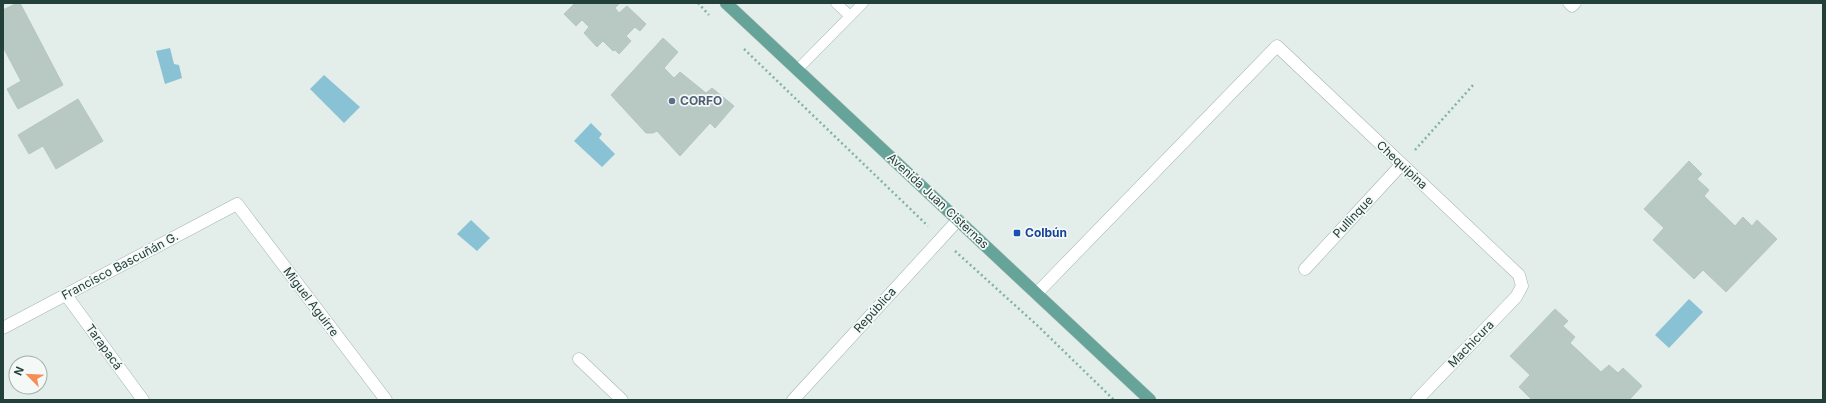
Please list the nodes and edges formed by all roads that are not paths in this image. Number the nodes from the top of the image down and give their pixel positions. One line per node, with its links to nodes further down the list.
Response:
1 (726, 3): 7 (main road, Avenida Juan Cisternas)
2 (836, 3): 6 (lane)
3 (863, 3): 6 (lane)
4 (1568, 3): 5 (lane)
5 (1576, 3)
6 (850, 16): 7 (lane)
7 (797, 70): 10 (main road, Avenida Juan Cisternas)
8 (1401, 165): 11 (street, Pullinque); 12 (street, Chequipina); 13 (street, Chequipina)
9 (237, 204): 14 (street, Francisco Bascuñán G.); 18 (street, Miguel Aguirre)
10 (958, 220): 13 (main road, Avenida Juan Cisternas); 20 (street, República)
11 (1305, 269)
12 (1522, 286): 22 (street, Machicura)
13 (1036, 293): 21 (main road, Avenida Juan Cisternas)
14 (66, 295): 15 (street, Francisco Bascuñán G.); 17 (street, Tarapacá)
15 (3, 328)
16 (579, 359): 19 (street)
17 (143, 400)
18 (386, 400)
19 (622, 400)
20 (793, 400)
21 (1150, 400)
22 (1417, 400)

